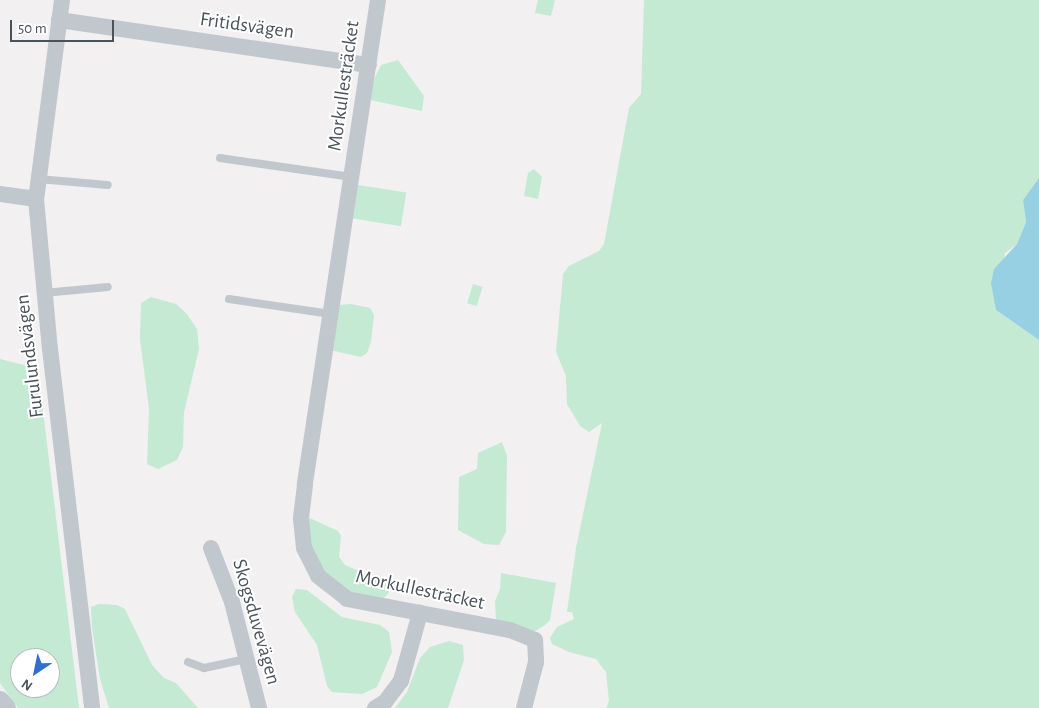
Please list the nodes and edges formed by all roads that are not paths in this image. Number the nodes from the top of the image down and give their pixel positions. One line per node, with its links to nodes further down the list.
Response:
1 (62, 0): 3 (street, Furulundsvägen)
2 (378, 0): 4 (street, Morkullesträcket)
3 (59, 20): 4 (street, Fritidsvägen); 6 (street, Furulundsvägen)
4 (369, 65): 7 (street, Morkullesträcket)
5 (220, 158): 7 (lane, Morkullesträcket)
6 (36, 178): 8 (lane); 10 (street, Furulundsvägen)
7 (353, 178): 14 (street, Morkullesträcket)
8 (108, 185)
9 (0, 194): 10 (street)
10 (36, 198): 12 (street, Furulundsvägen)
11 (108, 288): 12 (lane)
12 (44, 293): 21 (street, Furulundsvägen)
13 (229, 299): 14 (lane)
14 (331, 314): 16 (street, Morkullesträcket)
15 (211, 548): 17 (street, Skogsduvevägen)
16 (420, 613): 23 (street); 24 (street, Morkullesträcket)
17 (246, 659): 18 (lane); 22 (street, Skogsduvevägen)
18 (188, 662)
19 (0, 701): 20 (street)
20 (6, 708)
21 (92, 708)
22 (259, 708)
23 (375, 708)
24 (524, 708)

